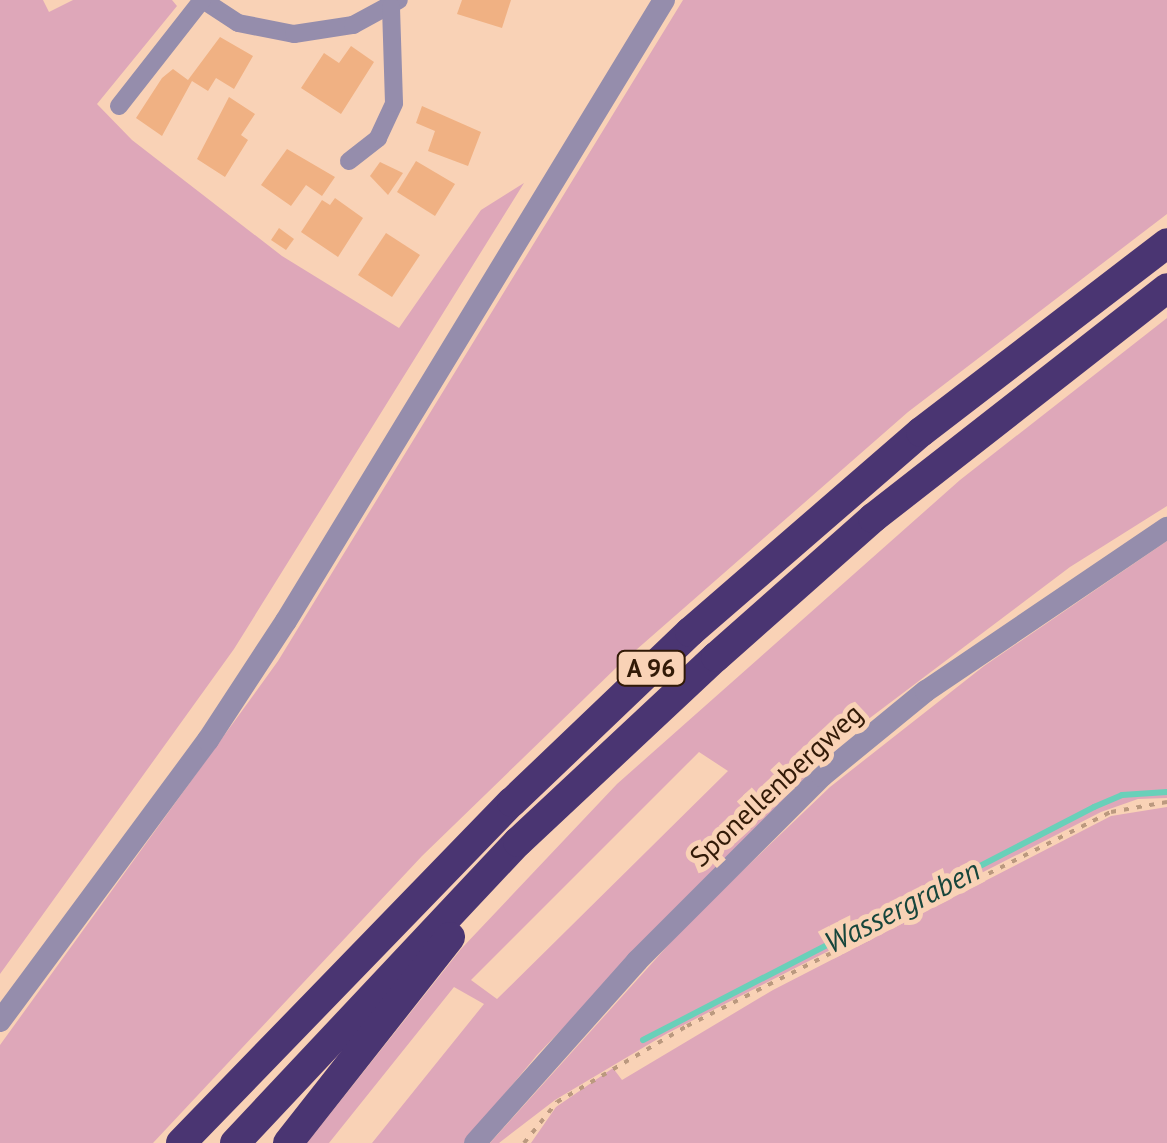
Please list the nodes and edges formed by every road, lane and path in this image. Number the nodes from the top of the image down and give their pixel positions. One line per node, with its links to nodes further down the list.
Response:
1 (203, 0): 3 (street); 4 (street)
2 (664, 0): 11 (street)
3 (395, 3): 5 (street)
4 (119, 106)
5 (349, 161)
6 (1167, 243): 12 (highway, A 96)
7 (1167, 288): 10 (highway, A 96)
8 (1167, 528): 15 (street, Sponellenbergweg)
9 (1167, 802): 16 (path)
10 (518, 842): 13 (highway, A 96); 14 (highway, A 96)
11 (0, 1021)
12 (181, 1143)
13 (235, 1143)
14 (288, 1143)
15 (475, 1143)
16 (524, 1143)

